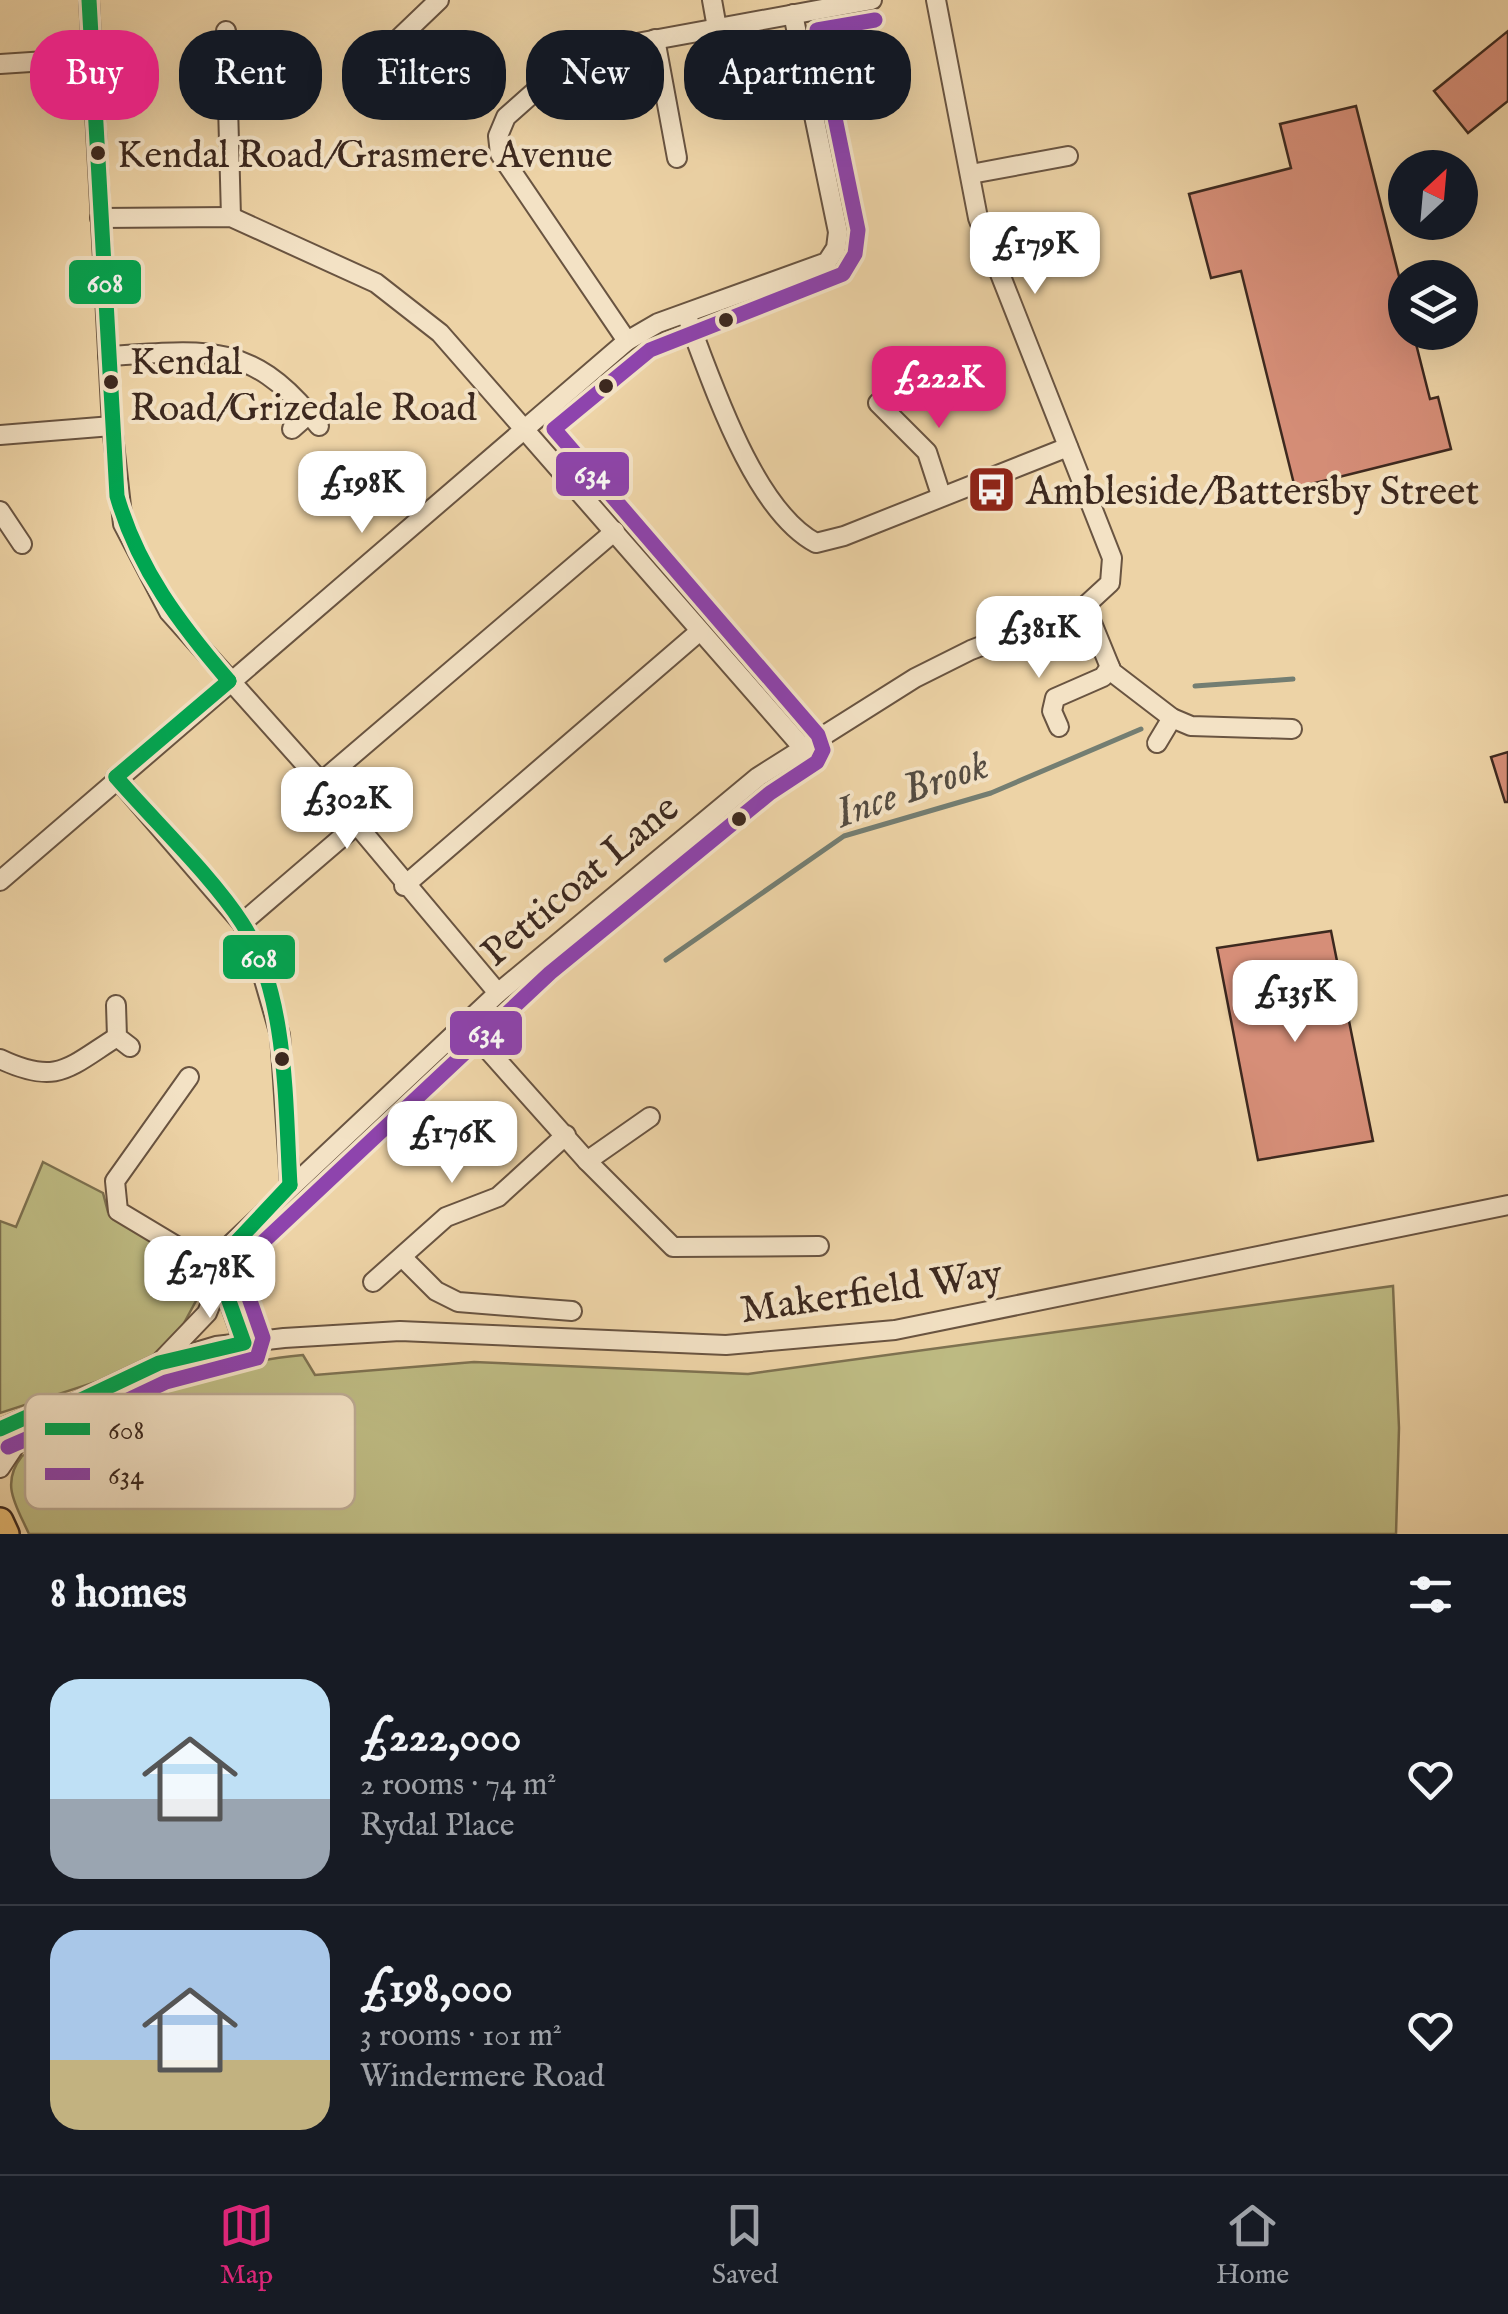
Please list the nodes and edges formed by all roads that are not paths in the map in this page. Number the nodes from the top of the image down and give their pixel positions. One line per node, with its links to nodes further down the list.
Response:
1 (89, 0): 8 (street)
2 (439, 0): 9 (street)
3 (712, 0): 7 (street)
4 (872, 0): 6 (street)
5 (936, 0): 19 (street)
6 (794, 14): 7 (street); 22 (street)
7 (717, 28): 10 (street)
8 (91, 30)
9 (408, 30)
10 (664, 37)
11 (30, 62): 12 (street)
12 (0, 64)
13 (664, 88): 18 (street)
14 (526, 98): 23 (street)
15 (95, 120): 21 (street)
16 (229, 120): 20 (street)
17 (1068, 156): 19 (street)
18 (677, 158)
19 (971, 174): 30 (street)
20 (232, 217): 21 (street); 27 (street)
21 (100, 218): 24 (street)
22 (686, 314): 23 (street); 31 (street)
23 (627, 341): 27 (street)
24 (108, 356): 26 (street); 28 (street)
25 (878, 403): 31 (street)
26 (112, 426): 29 (street); 38 (street)
27 (526, 427): 33 (street); 38 (street)
28 (292, 428)
29 (0, 434)
30 (1068, 447): 31 (street); 35 (street, Petticoat Lane)
31 (940, 495)
32 (0, 511): 34 (street)
33 (615, 531): 36 (street); 45 (street)
34 (22, 544)
35 (1085, 606): 37 (street); 43 (street, Petticoat Lane)
36 (700, 631): 43 (street); 48 (street)
37 (1110, 667): 39 (street); 40 (street)
38 (229, 682): 44 (street); 45 (street)
39 (1172, 718): 41 (street); 42 (street)
40 (1059, 727)
41 (1292, 729)
42 (1158, 743)
43 (803, 748): 50 (street, Petticoat Lane)
44 (116, 778): 47 (street); 49 (street)
45 (321, 782): 46 (street)
46 (355, 826): 48 (street); 49 (street)
47 (0, 881)
48 (404, 886): 50 (street)
49 (242, 923): 58 (street)
50 (498, 992): 52 (street, Petticoat Lane)
51 (116, 1005): 53 (street)
52 (464, 1023): 56 (street); 58 (street, Petticoat Lane)
53 (0, 1059)
54 (189, 1077): 62 (street)
55 (650, 1118): 57 (street)
56 (566, 1135): 57 (street); 61 (street)
57 (587, 1161): 60 (street)
58 (290, 1185): 62 (street, Petticoat Lane)
59 (1499, 1207): 66 (street, Makerfield Way)
60 (819, 1246)
61 (402, 1258): 63 (street); 64 (street)
62 (219, 1276): 65 (street, Petticoat Lane); 66 (street)
63 (372, 1282)
64 (572, 1311)
65 (207, 1313): 67 (street); 68 (street)
66 (244, 1343): 67 (street, Makerfield Way)
67 (216, 1346): 68 (street, Makerfield Way)
68 (159, 1363): 69 (street, Makerfield Way)
69 (93, 1394)
70 (25, 1418): 71 (street, Makerfield Way)
71 (0, 1429)
72 (25, 1434): 73 (street, Makerfield Way)
73 (20, 1437): 74 (street, Makerfield Way); 75 (street)
74 (0, 1446)
75 (0, 1468)
76 (0, 1521): 77 (highway)
77 (6, 1534)

